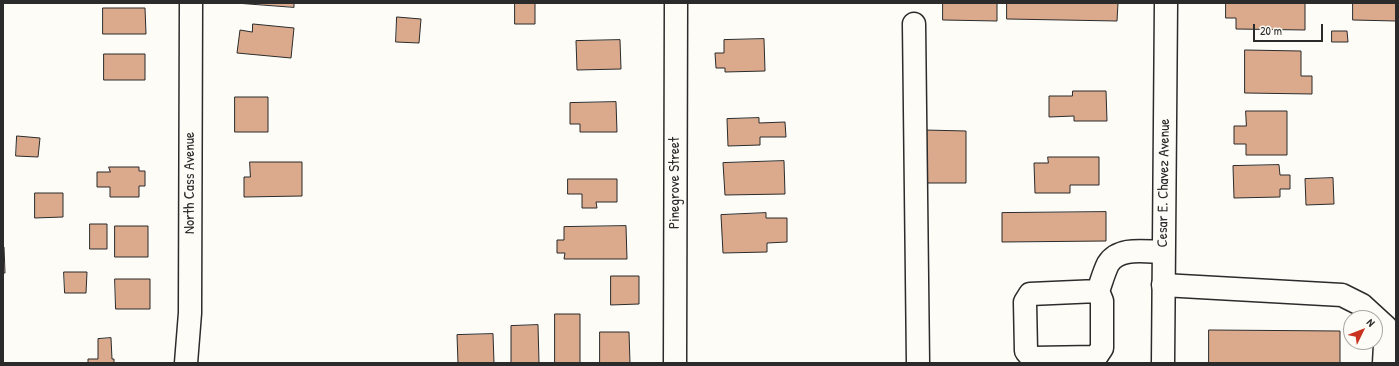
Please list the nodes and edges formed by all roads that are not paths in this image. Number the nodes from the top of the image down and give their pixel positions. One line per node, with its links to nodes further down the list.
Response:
1 (191, 3): 9 (main road, North Cass Avenue)
2 (676, 3): 10 (main road, Pinegrove Street)
3 (1166, 3): 5 (main road, Cesar E. Chavez Avenue)
4 (914, 24): 11 (main road)
5 (1163, 252): 6 (main road, Cesar E. Chavez Avenue); 7 (main road)
6 (1163, 285): 12 (main road, Cesar E. Chavez Avenue); 13 (main road)
7 (1098, 291): 8 (main road); 8 (main road)
8 (1032, 361)
9 (186, 363)
10 (675, 363)
11 (918, 363)
12 (1163, 363)
13 (1384, 363)

